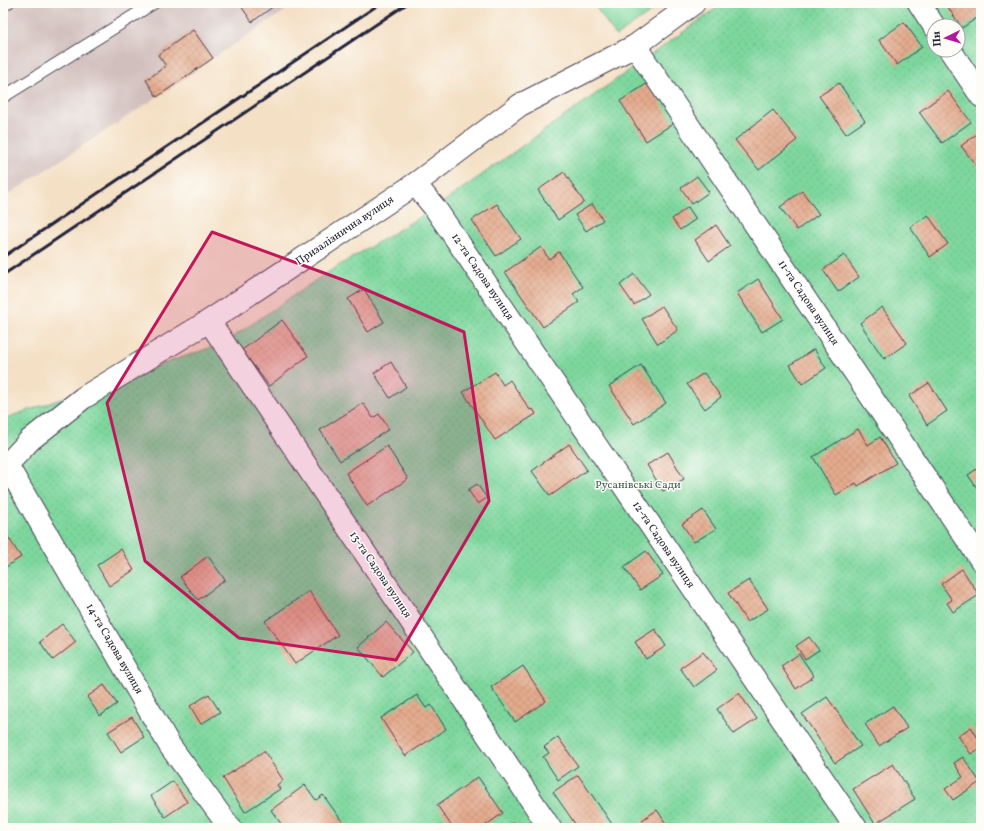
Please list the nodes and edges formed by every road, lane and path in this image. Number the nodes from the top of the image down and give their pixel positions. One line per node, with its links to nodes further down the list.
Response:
1 (8, 3): 5 (lane)
2 (154, 3): 10 (lane)
3 (694, 3): 7 (street, Призалізнична вулиця)
4 (919, 3): 6 (street)
5 (3, 6)
6 (929, 18)
7 (635, 46): 11 (street, Призалізнична вулиця); 14 (street, 11-та Садова вулиця)
8 (955, 58): 9 (street)
9 (981, 96)
10 (3, 97)
11 (415, 184): 12 (street, Призалізнична вулиця); 17 (street, 12-та Садова вулиця)
12 (209, 321): 13 (street, Призалізнична вулиця); 16 (street, 13-та Садова вулиця)
13 (5, 467): 15 (street, 14-та Садова вулиця)
14 (981, 560)
15 (230, 828)
16 (550, 828)
17 (856, 828)

